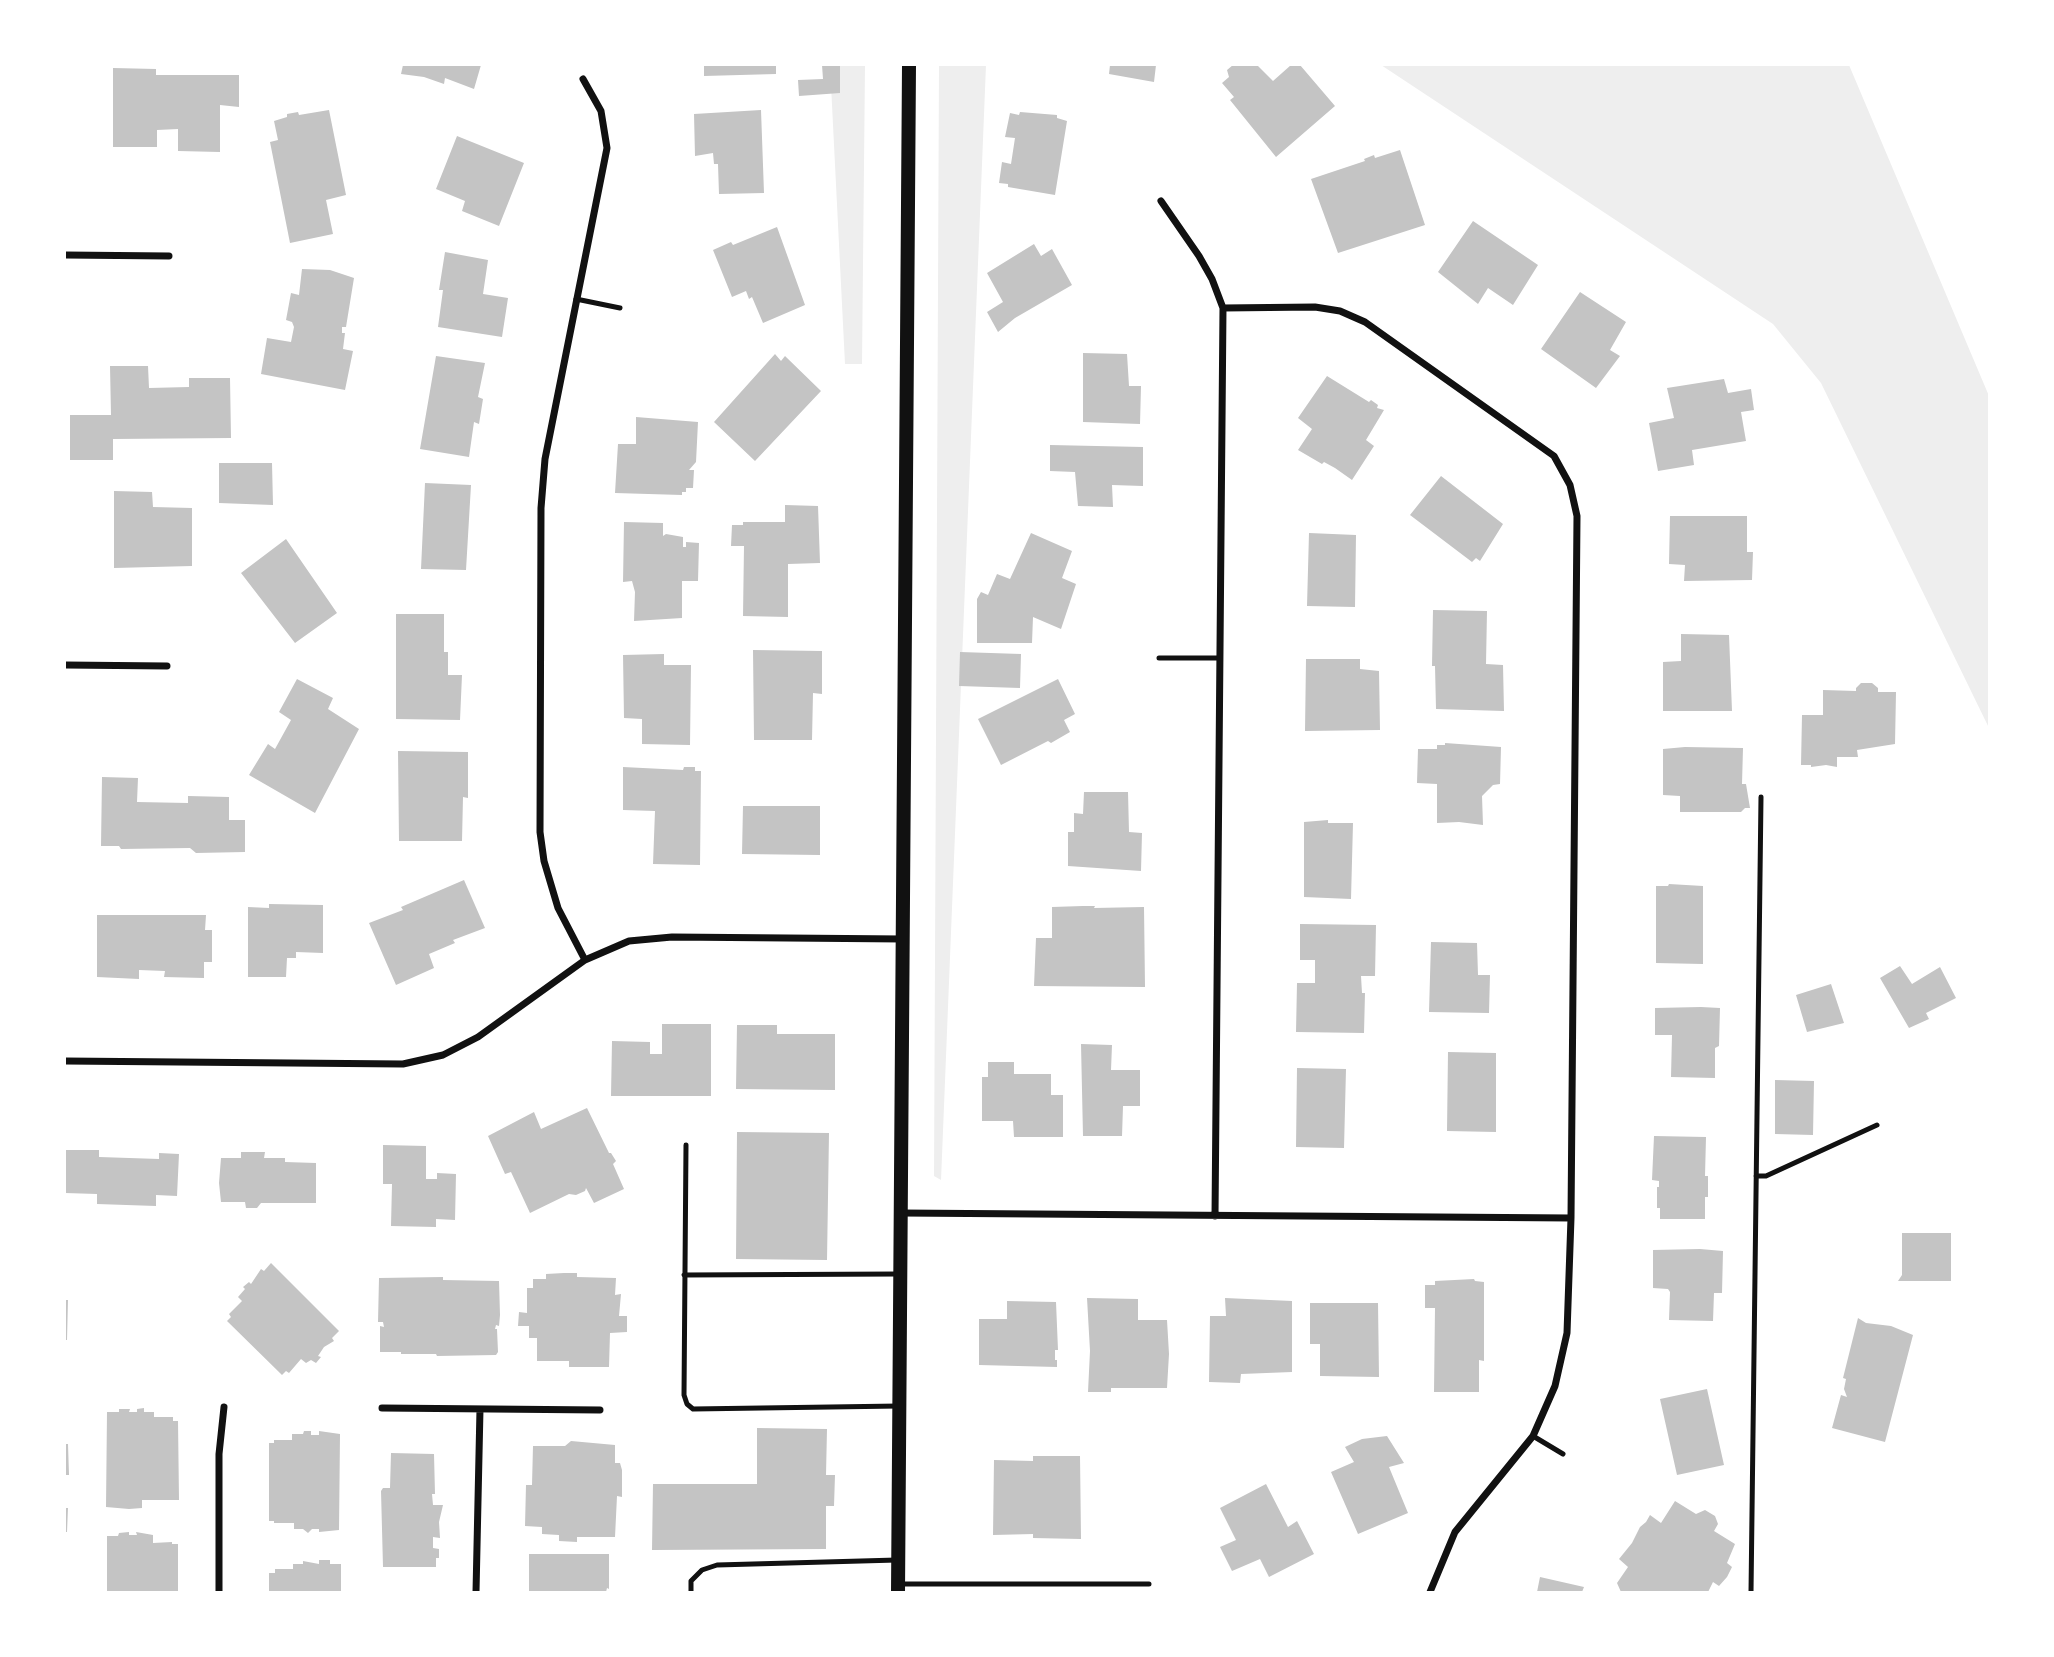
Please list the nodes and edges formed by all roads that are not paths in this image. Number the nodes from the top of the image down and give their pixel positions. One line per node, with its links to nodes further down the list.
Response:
1 (909, 65): 14 (main road)
2 (583, 79): 6 (street)
3 (1161, 201): 7 (street)
4 (65, 255): 5 (street)
5 (169, 256)
6 (576, 299): 8 (lane); 15 (street)
7 (1223, 307): 10 (street); 22 (street)
8 (620, 308)
9 (1159, 658): 10 (lane)
10 (1220, 658): 21 (street)
11 (65, 665): 12 (street)
12 (167, 666)
13 (1760, 797): 19 (lane)
14 (904, 939): 15 (street); 20 (main road)
15 (585, 960): 16 (street)
16 (65, 1061)
17 (1877, 1125): 19 (lane)
18 (686, 1145): 23 (lane)
19 (1756, 1176): 39 (lane)
20 (900, 1213): 21 (street); 24 (main road)
21 (1215, 1216): 22 (street)
22 (1571, 1218): 30 (street)
23 (684, 1275): 24 (lane); 25 (lane)
24 (900, 1275): 25 (main road)
25 (899, 1406): 32 (main road)
26 (224, 1407): 35 (street)
27 (382, 1408): 28 (street)
28 (481, 1409): 29 (street); 36 (street)
29 (600, 1410)
30 (1532, 1436): 31 (lane); 38 (street)
31 (1563, 1454)
32 (897, 1560): 34 (main road); 37 (lane)
33 (1149, 1584): 34 (lane)
34 (898, 1588)
35 (219, 1592)
36 (476, 1592)
37 (691, 1592)
38 (1430, 1592)
39 (1751, 1592)

